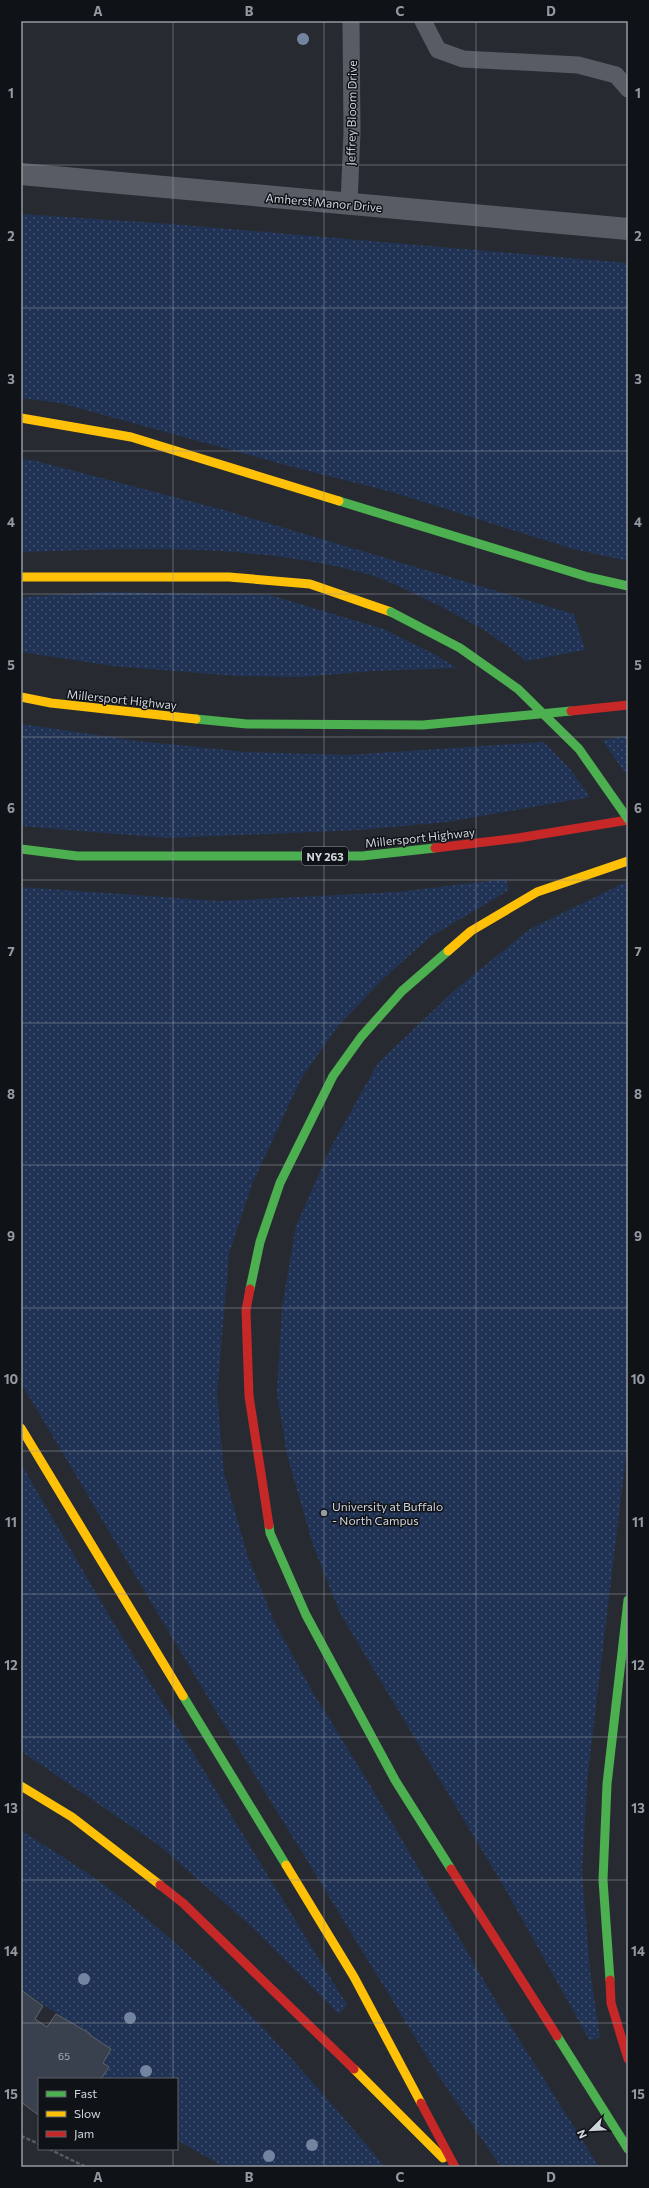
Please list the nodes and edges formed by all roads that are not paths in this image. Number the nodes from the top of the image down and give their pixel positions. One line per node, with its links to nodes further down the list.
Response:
1 (351, 21): 5 (lane, Jeffrey Bloom Drive)
2 (423, 21): 3 (lane)
3 (628, 89)
4 (21, 174): 5 (street, Amherst Manor Drive)
5 (349, 204): 6 (street, Amherst Manor Drive)
6 (628, 229)
7 (21, 418): 9 (main road)
8 (21, 577): 12 (main road, bridge)
9 (628, 586)
10 (21, 697): 11 (main road, Millersport Highway)
11 (628, 705)
12 (628, 820): 13 (main road, Millersport Highway / NY 263)
13 (21, 849)
14 (628, 861): 19 (main road)
15 (21, 1428): 21 (main road)
16 (628, 1600): 18 (main road)
17 (21, 1786): 20 (main road)
18 (628, 2059)
19 (628, 2149)
20 (452, 2167)
21 (455, 2167)

